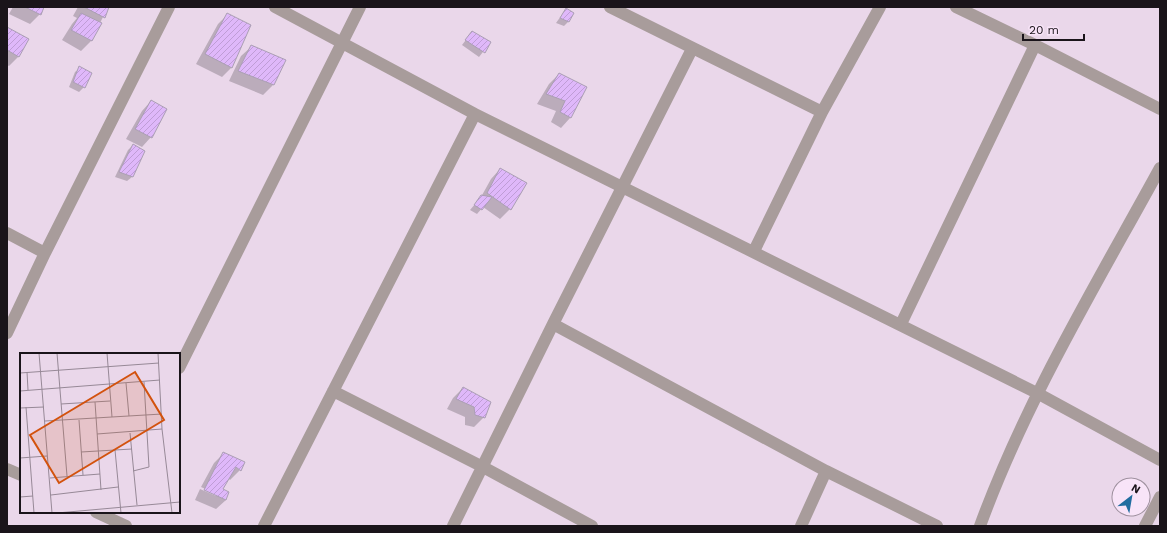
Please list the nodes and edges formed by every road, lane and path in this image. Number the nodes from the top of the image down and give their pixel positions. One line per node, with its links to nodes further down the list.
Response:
1 (169, 7): 17 (street)
2 (275, 7): 7 (street)
3 (360, 7): 7 (street)
4 (610, 7): 9 (street)
5 (880, 7): 11 (street)
6 (956, 7): 8 (street)
7 (343, 43): 12 (street); 21 (street)
8 (1035, 44): 10 (street); 19 (street)
9 (692, 49): 11 (street); 14 (street)
10 (1160, 109)
11 (822, 112): 16 (street)
12 (475, 114): 14 (street); 22 (street)
13 (1160, 168): 23 (street)
14 (622, 186): 16 (street); 18 (street)
15 (7, 233): 17 (street)
16 (754, 251): 19 (street)
17 (45, 253): 20 (street)
18 (553, 324): 25 (street); 27 (street)
19 (901, 324): 23 (street)
20 (7, 333)
21 (180, 366)
22 (333, 391): 25 (street); 32 (street)
23 (1037, 393): 24 (street); 37 (street)
24 (1160, 460)
25 (483, 467): 33 (street); 34 (street)
26 (7, 469): 28 (street)
27 (826, 471): 35 (street); 36 (street)
28 (20, 476)
29 (1160, 497): 38 (street)
30 (102, 513): 31 (street)
31 (126, 526)
32 (264, 526)
33 (454, 526)
34 (592, 526)
35 (801, 526)
36 (938, 526)
37 (980, 526)
38 (1145, 526)

